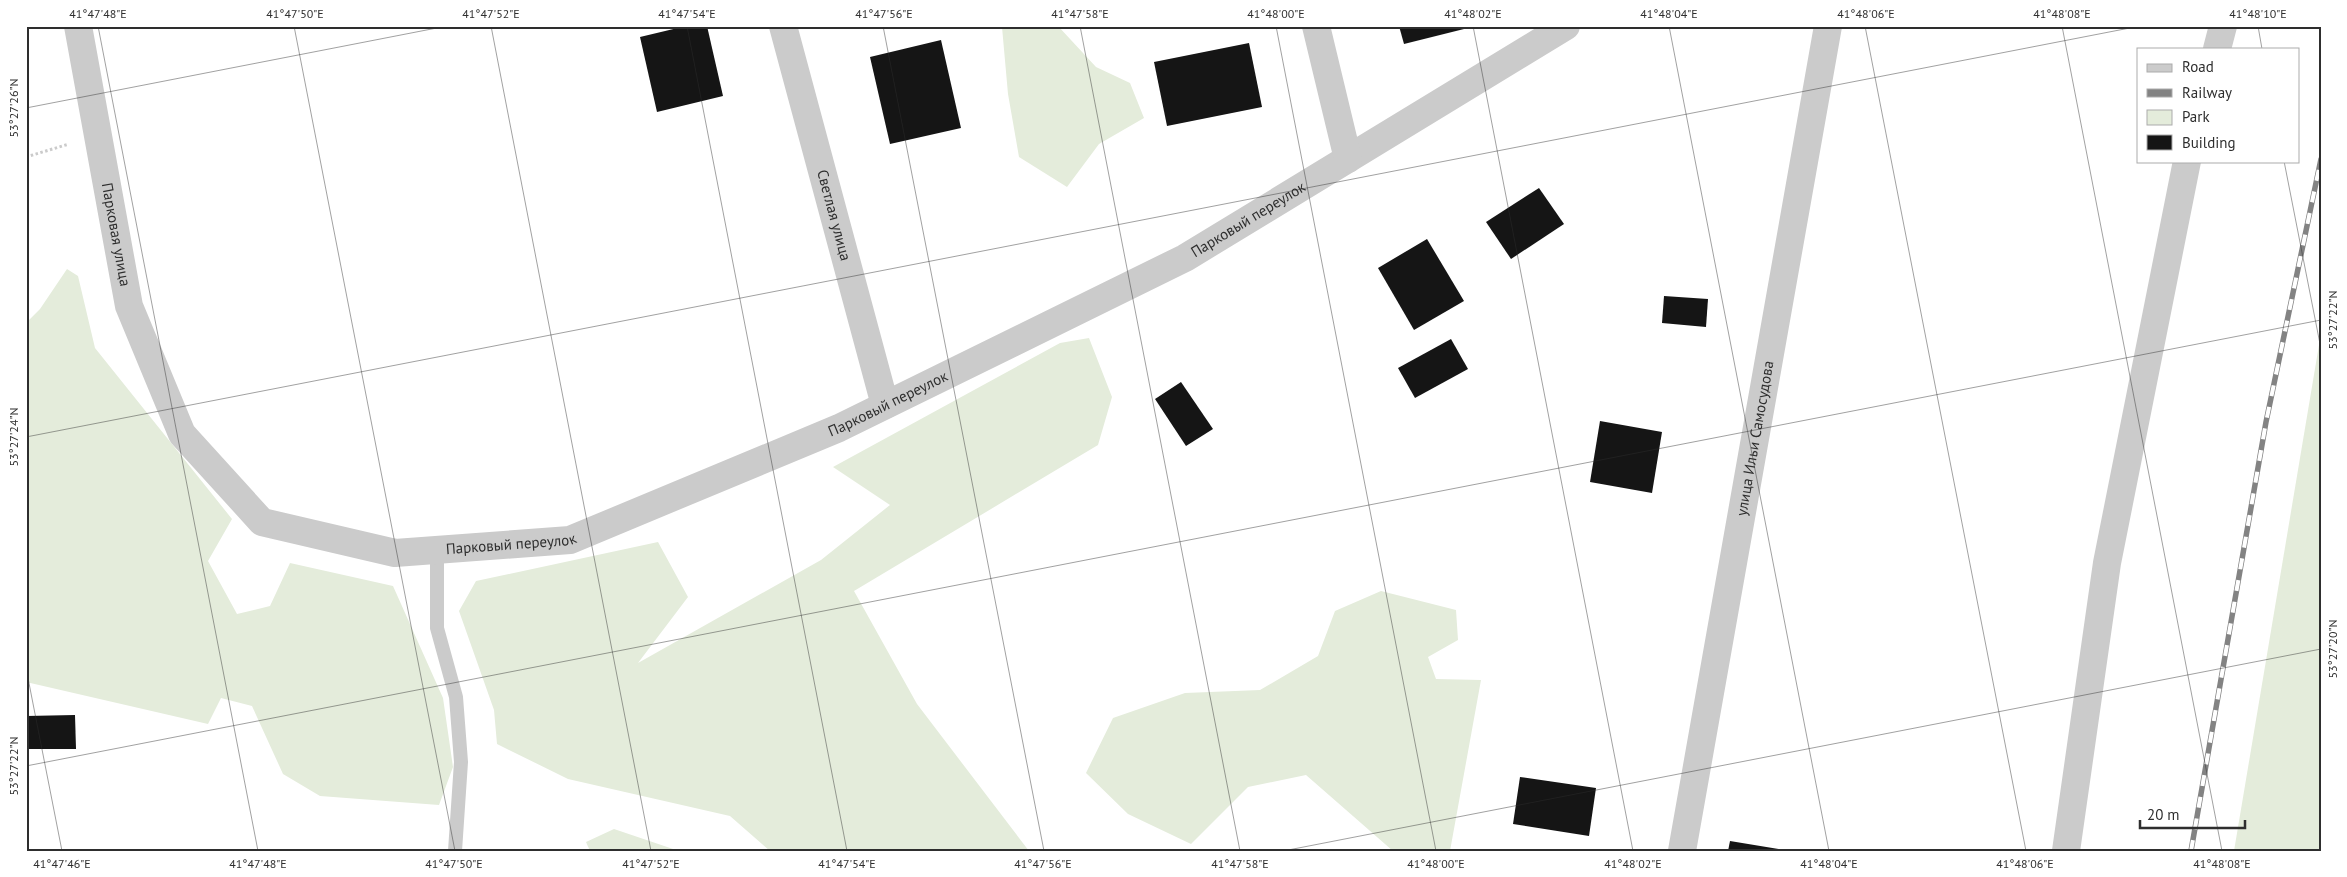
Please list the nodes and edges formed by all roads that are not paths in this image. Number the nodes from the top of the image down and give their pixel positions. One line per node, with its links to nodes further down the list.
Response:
1 (78, 26): 11 (street, Парковая улица)
2 (783, 26): 10 (street, Светлая улица)
3 (1316, 26): 8 (street)
4 (1566, 26): 8 (street, Парковый переулок)
5 (1828, 26): 14 (street, улица Ильи Самосудова)
6 (2223, 26): 7 (street)
7 (2217, 48)
8 (1348, 159): 10 (street, Парковый переулок)
9 (2187, 162): 15 (street)
10 (885, 405): 12 (street, Парковый переулок)
11 (182, 434): 12 (street, Парковый переулок)
12 (438, 550): 13 (lane)
13 (455, 851)
14 (1682, 851)
15 (2066, 851)

